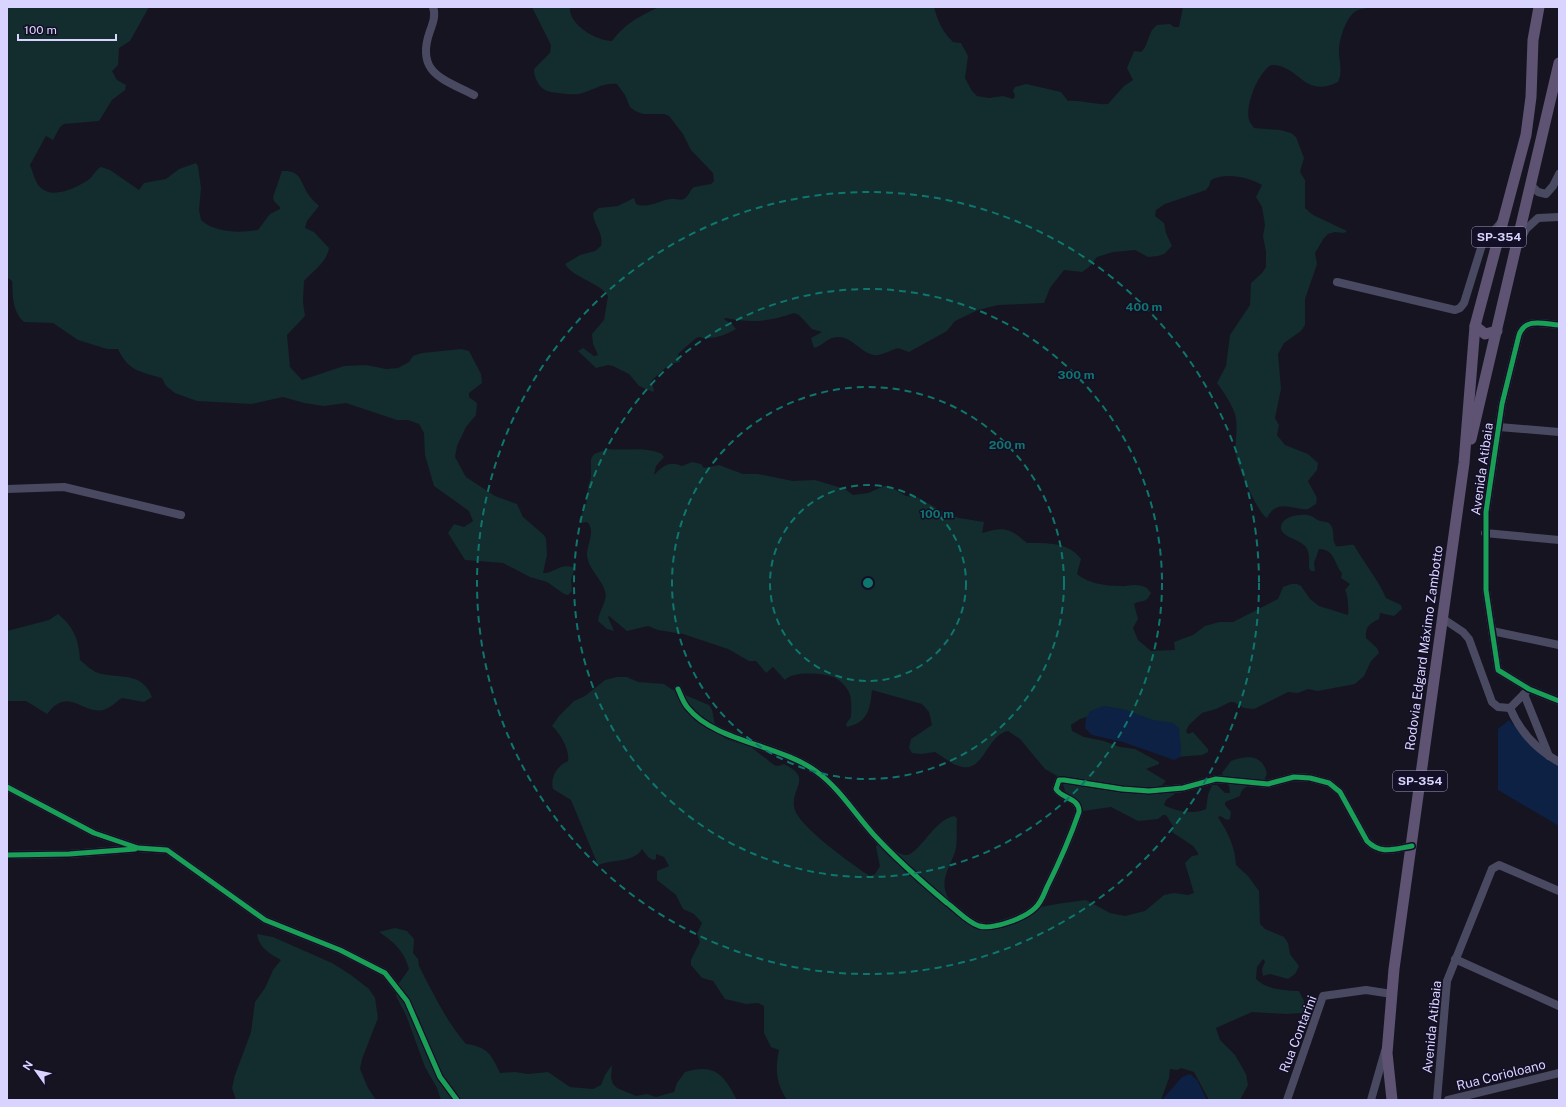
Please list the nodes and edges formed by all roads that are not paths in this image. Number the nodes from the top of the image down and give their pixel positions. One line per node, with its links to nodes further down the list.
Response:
1 (433, 7): 4 (street)
2 (1539, 9): 8 (main road, Rodovia Edgard Máximo Zambotto / SP-354)
3 (1559, 63): 6 (main road, Rodovia Edgard Máximo Zambotto / SP-354)
4 (474, 95)
5 (1559, 174): 6 (street)
6 (1530, 184): 9 (main road, Rodovia Edgard Máximo Zambotto / SP-354)
7 (1559, 214): 9 (street)
8 (1503, 220): 10 (street); 12 (main road, Rodovia Edgard Máximo Zambotto / SP-354)
9 (1517, 246): 13 (main road, Rodovia Edgard Máximo Zambotto / SP-354)
10 (1337, 282)
11 (1559, 325): 14 (street, Avenida Atibaia)
12 (1475, 326): 13 (main road); 16 (main road, Rodovia Edgard Máximo Zambotto / SP-354)
13 (1497, 331): 16 (main road, Rodovia Edgard Máximo Zambotto / SP-354)
14 (1499, 427): 15 (street); 19 (street, Avenida Atibaia)
15 (1559, 432)
16 (1464, 463): 21 (main road, Rodovia Edgard Máximo Zambotto / SP-354)
17 (7, 489): 18 (street)
18 (181, 515)
19 (1485, 534): 20 (street); 22 (street, Avenida Atibaia)
20 (1559, 540)
21 (1442, 618): 27 (street); 31 (main road, Rodovia Edgard Máximo Zambotto / SP-354)
22 (1492, 631): 23 (street); 25 (street, Avenida Atibaia)
23 (1559, 645)
24 (678, 689): 31 (street)
25 (1526, 691): 26 (street); 27 (street); 28 (street)
26 (1559, 701)
27 (1510, 708): 28 (street)
28 (1550, 757): 29 (street)
29 (1559, 762)
30 (7, 787): 32 (street)
31 (1412, 846): 36 (main road, Rodovia Edgard Máximo Zambotto / SP-354)
32 (138, 848): 33 (street); 40 (street)
33 (7, 855)
34 (1559, 891): 35 (street, Avenida Atibaia)
35 (1456, 959): 37 (street); 44 (street, Avenida Atibaia)
36 (1392, 994): 38 (main road, Rodovia Edgard Máximo Zambotto / SP-354); 41 (street, Rua Contarini)
37 (1559, 1006)
38 (1388, 1039): 42 (street); 43 (main road, Rodovia Edgard Máximo Zambotto / SP-354)
39 (1559, 1073): 45 (street, Rua Corioloano)
40 (457, 1100)
41 (1287, 1100)
42 (1371, 1100)
43 (1392, 1100)
44 (1437, 1100)
45 (1448, 1100)

